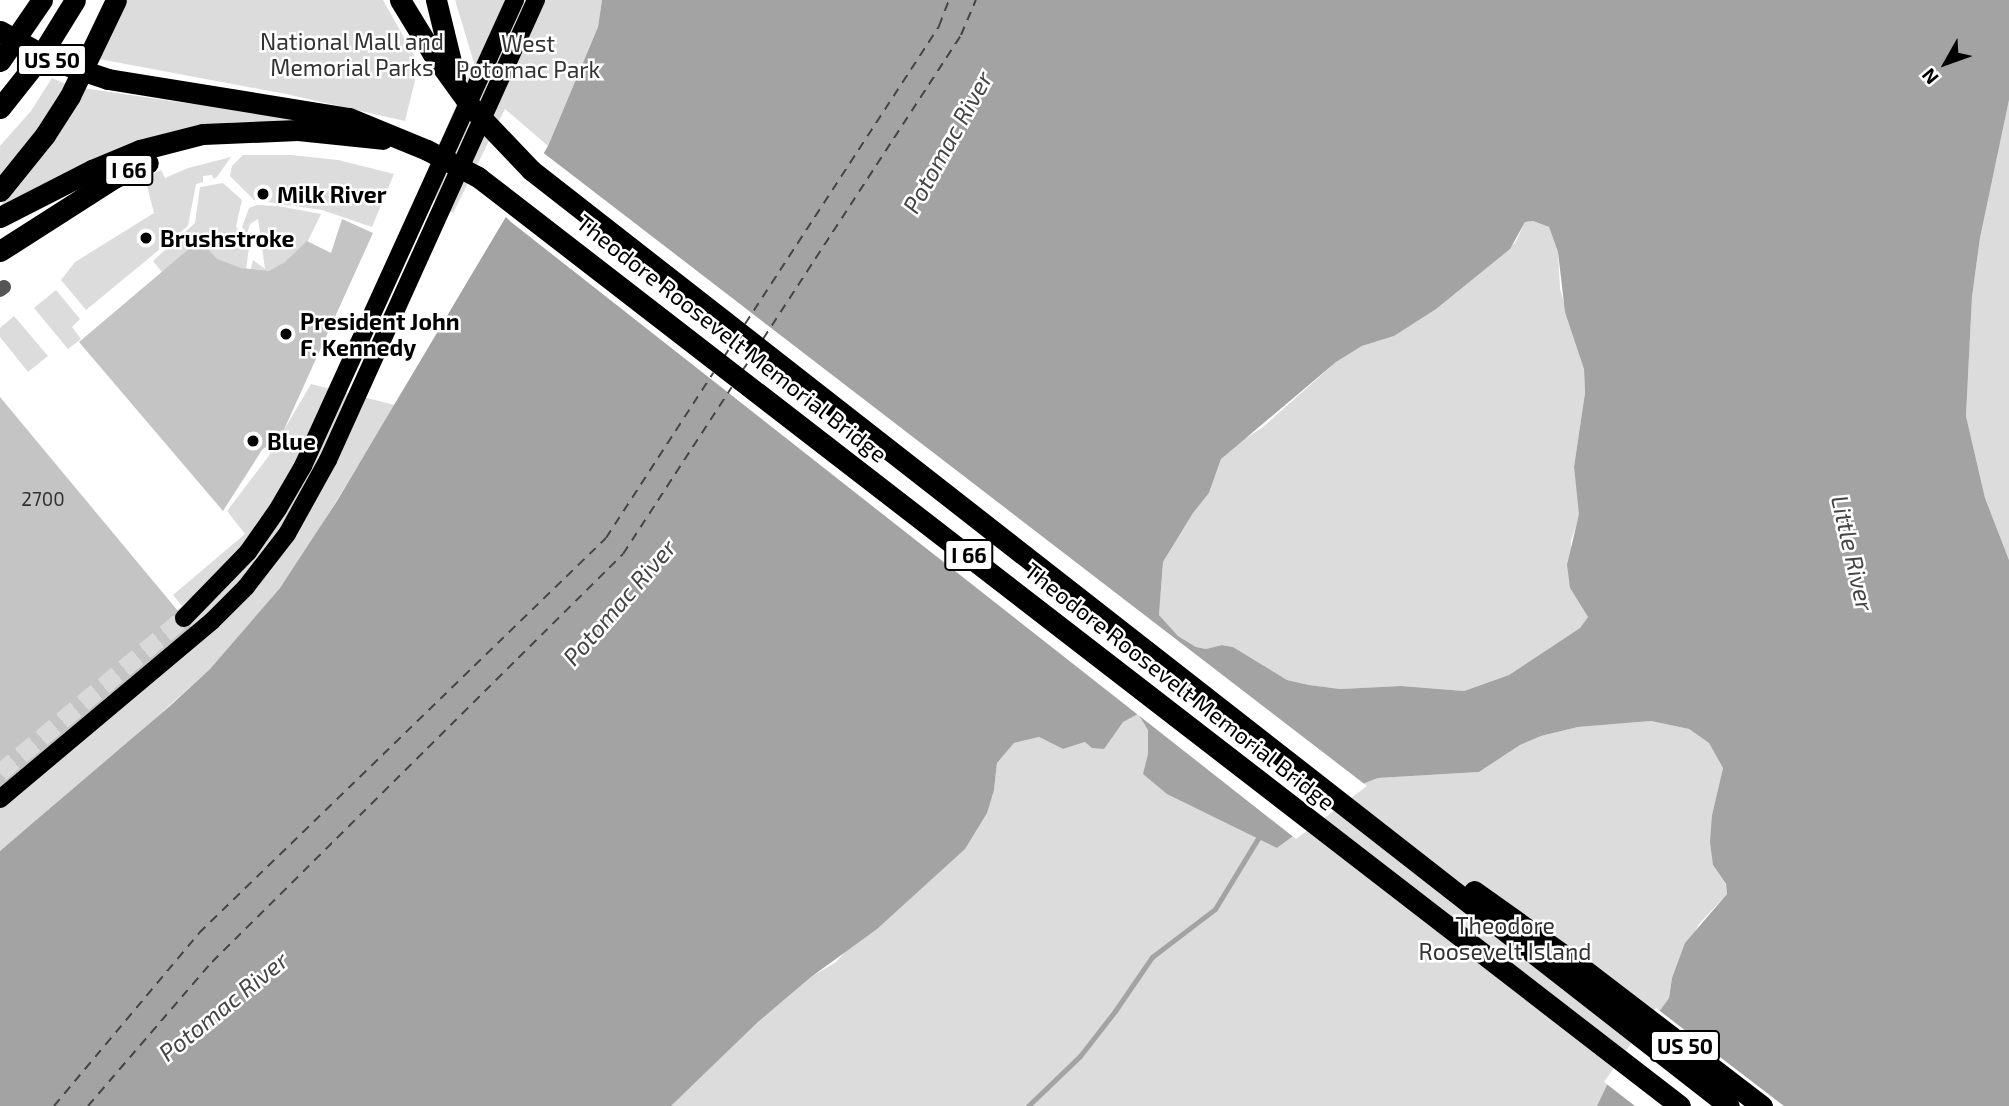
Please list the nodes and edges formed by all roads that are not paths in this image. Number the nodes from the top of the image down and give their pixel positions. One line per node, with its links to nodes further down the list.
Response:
1 (42, 0): 9 (highway)
2 (75, 0): 11 (highway)
3 (116, 0): 14 (highway)
4 (400, 0): 10 (highway, Theodore Roosevelt Memorial Bridge / I 66)
5 (436, 0): 10 (highway)
6 (515, 0): 17 (main road)
7 (536, 0): 18 (main road)
8 (0, 31): 13 (highway, US 50)
9 (0, 61)
10 (458, 90): 19 (highway, Theodore Roosevelt Memorial Bridge / I 66)
11 (0, 107)
12 (275, 130): 13 (highway, I 66); 15 (highway); 16 (highway, I 66)
13 (406, 142): 20 (highway, Theodore Roosevelt Memorial Bridge / I 66)
14 (0, 191)
15 (0, 218)
16 (0, 251)
17 (184, 618)
18 (0, 799)
19 (1356, 812): 23 (highway, Theodore Roosevelt Memorial Bridge / I 66); 24 (highway, Theodore Roosevelt Memorial Bridge / US 50)
20 (1613, 1056): 21 (highway, Theodore Roosevelt Memorial Bridge / US 50); 22 (highway, Theodore Roosevelt Memorial Bridge / I 66)
21 (1669, 1106)
22 (1680, 1106)
23 (1730, 1106)
24 (1762, 1106)

